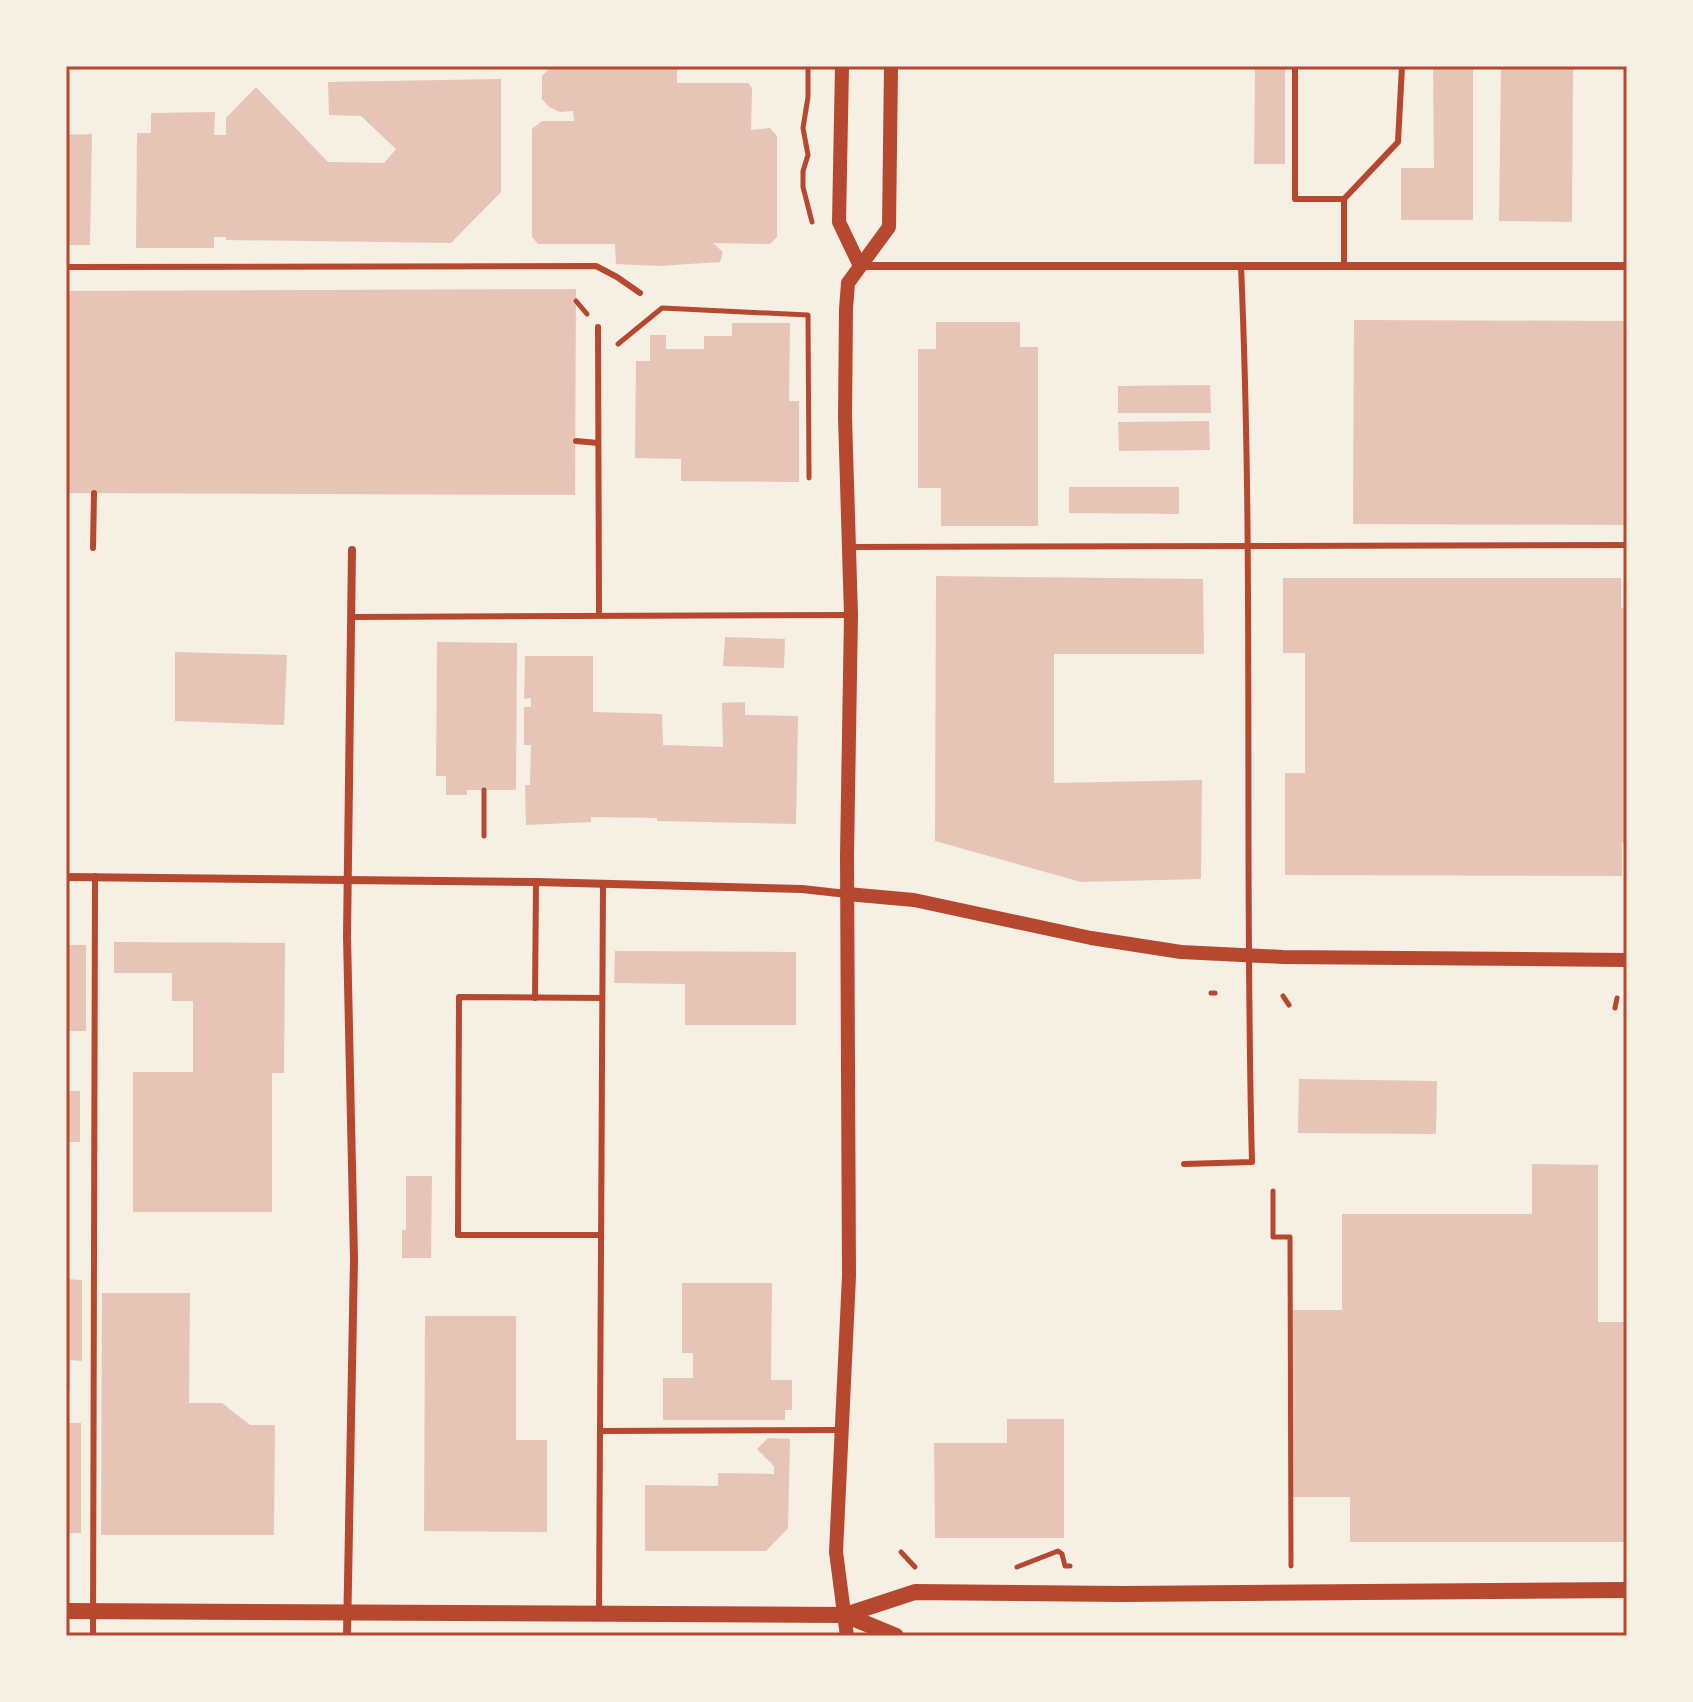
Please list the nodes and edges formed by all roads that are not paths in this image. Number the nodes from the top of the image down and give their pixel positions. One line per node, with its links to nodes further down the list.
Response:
1 (842, 66): 7 (street)
2 (891, 66): 7 (street)
3 (1295, 66): 5 (lane)
4 (1402, 66): 5 (lane)
5 (1344, 199): 6 (lane)
6 (1344, 265): 8 (street); 9 (street)
7 (860, 266): 8 (street); 18 (street)
8 (1241, 266): 16 (lane)
9 (1627, 266)
10 (66, 267): 11 (lane)
11 (640, 293)
12 (598, 327): 14 (lane)
13 (576, 441): 14 (lane)
14 (598, 443): 21 (lane)
15 (94, 493): 19 (lane)
16 (1249, 545): 17 (lane); 18 (lane); 30 (lane)
17 (1627, 545)
18 (849, 547): 22 (street)
19 (93, 548)
20 (352, 550): 23 (street)
21 (599, 615): 22 (lane); 23 (lane)
22 (851, 615): 29 (street)
23 (351, 617): 26 (street)
24 (95, 876): 25 (street); 26 (street); 40 (lane)
25 (66, 877)
26 (348, 879): 27 (street); 41 (street)
27 (536, 882): 28 (street); 32 (lane)
28 (603, 884): 29 (street); 33 (lane)
29 (847, 894): 30 (street); 36 (street)
30 (1249, 955): 31 (street); 34 (lane)
31 (1627, 960)
32 (535, 998): 33 (lane); 35 (lane)
33 (602, 998): 35 (lane)
34 (1184, 1164)
35 (601, 1235): 37 (lane)
36 (840, 1430): 37 (lane); 43 (street)
37 (601, 1431): 42 (lane)
38 (1627, 1590): 43 (main road)
39 (66, 1611): 40 (main road)
40 (93, 1611): 41 (main road); 44 (lane)
41 (347, 1612): 42 (main road); 45 (street)
42 (599, 1615): 43 (main road)
43 (845, 1615): 46 (street); 47 (main road)
44 (93, 1636)
45 (347, 1636)
46 (847, 1636)
47 (896, 1636)

